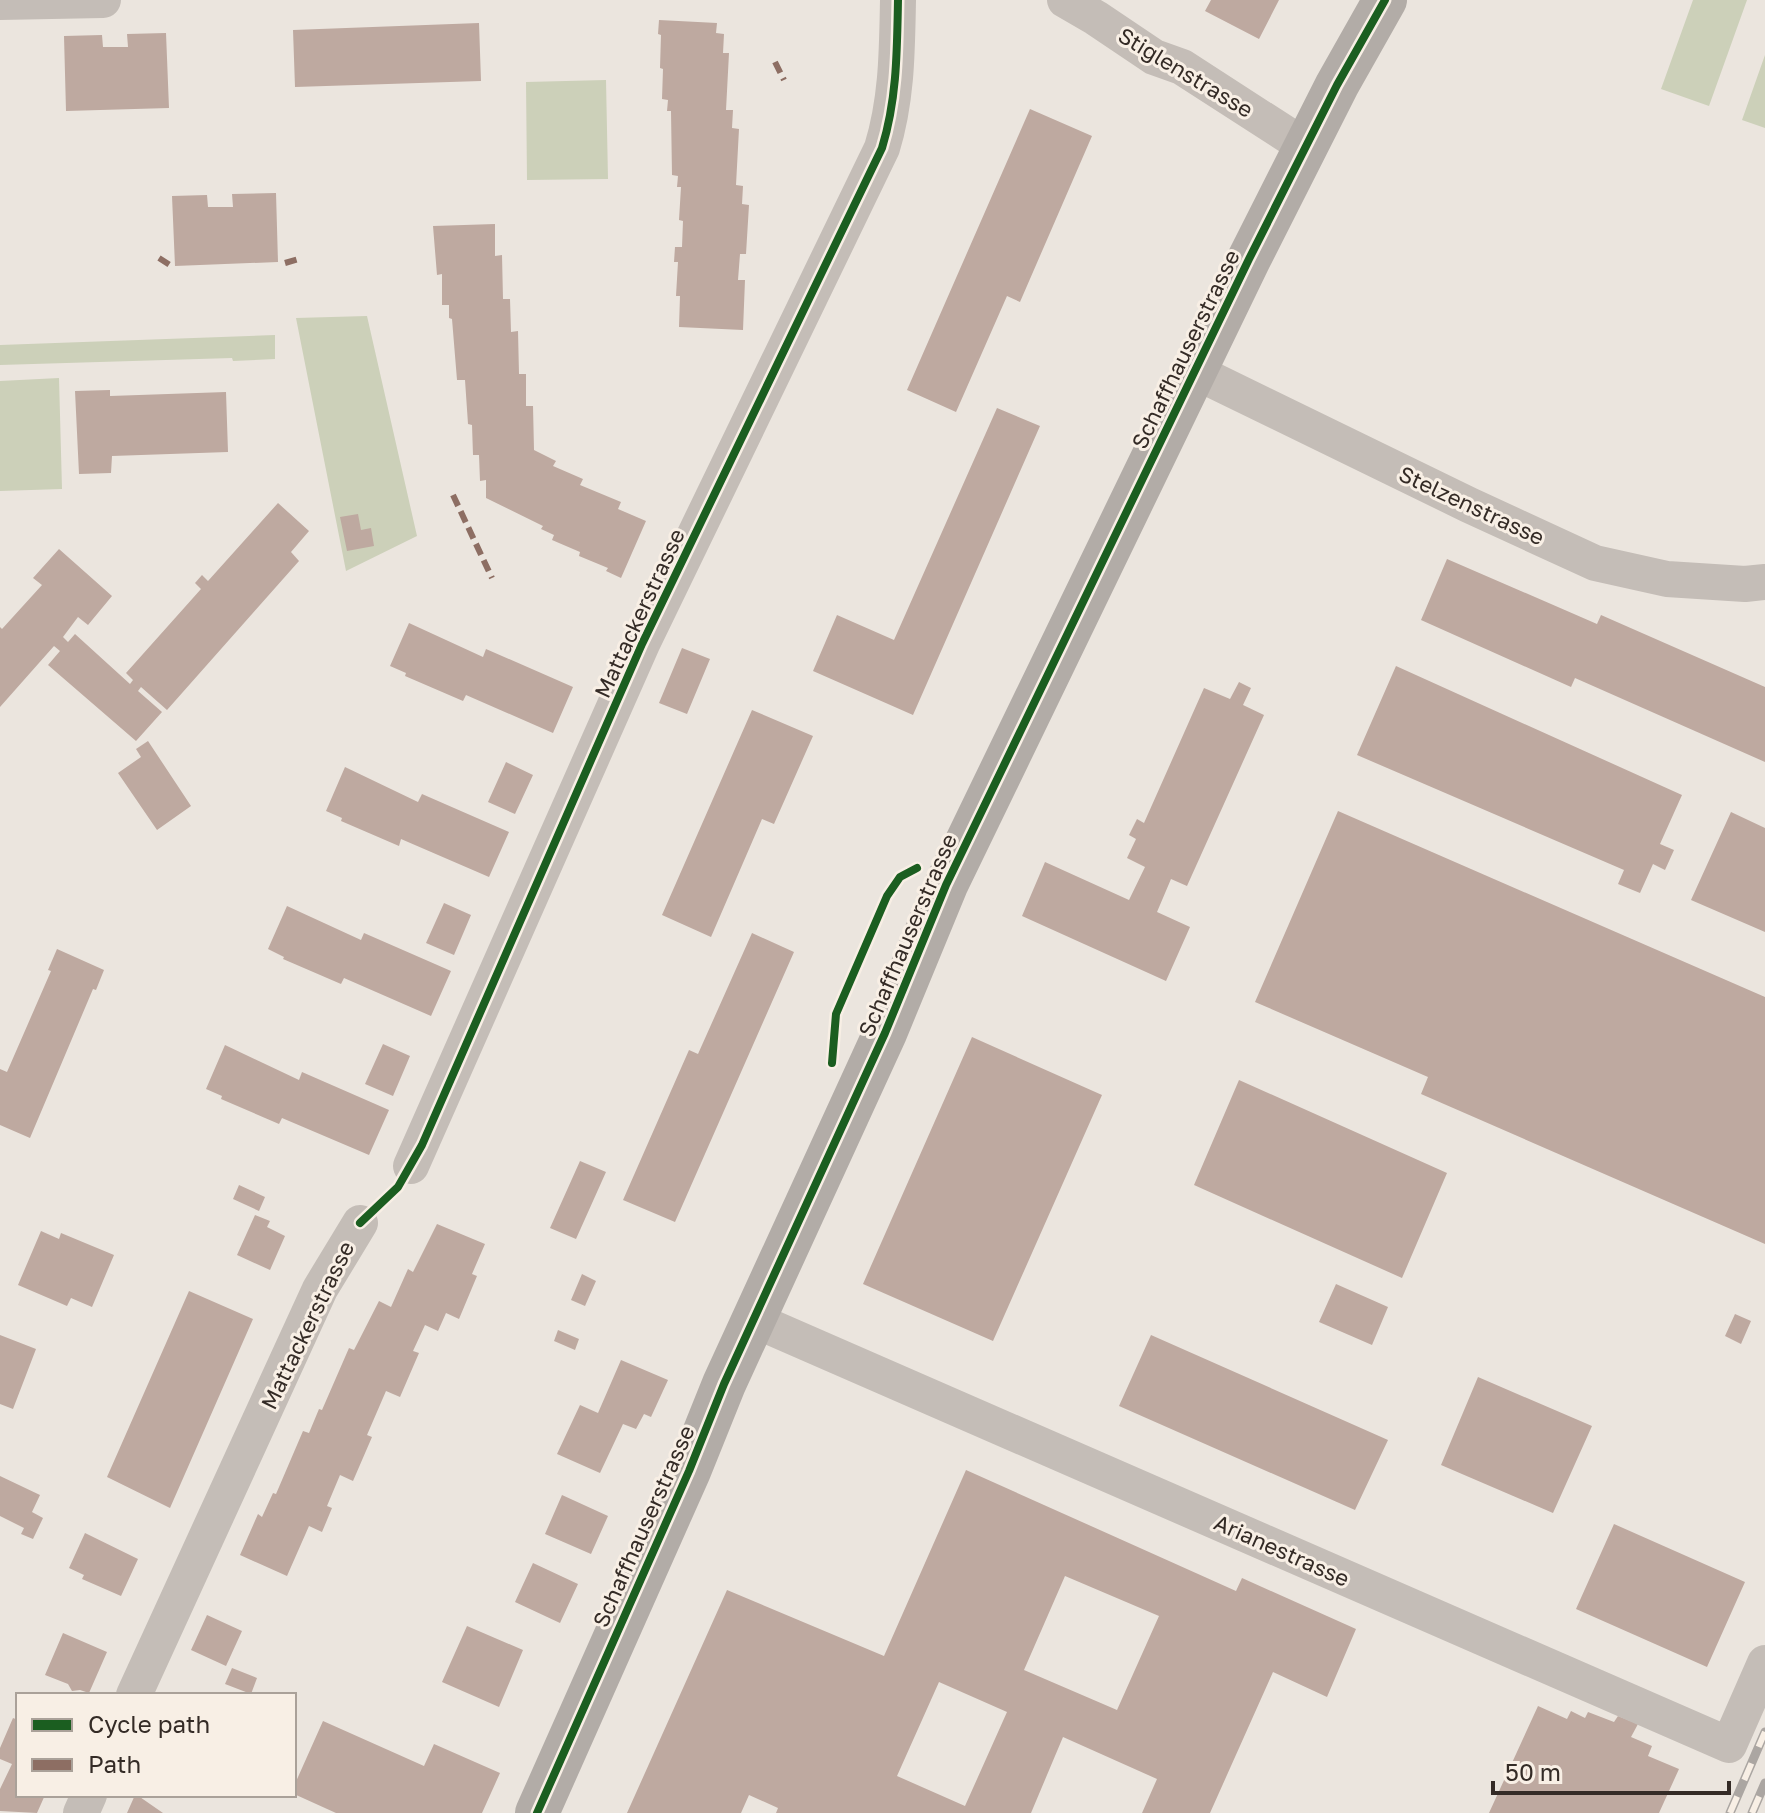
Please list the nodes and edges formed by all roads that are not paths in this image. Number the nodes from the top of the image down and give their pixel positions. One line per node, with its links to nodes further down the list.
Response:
1 (103, 0): 5 (street)
2 (898, 0): 9 (street, Mattackerstrasse)
3 (1065, 0): 6 (street, Stiglenstrasse)
4 (1385, 0): 6 (main road, Schaffhauserstrasse)
5 (5, 2)
6 (1306, 147): 7 (main road, Schaffhauserstrasse)
7 (1194, 371): 8 (street, Stelzenstrasse); 11 (main road, Schaffhauserstrasse)
8 (1765, 582)
9 (411, 1166)
10 (360, 1223): 13 (street, Mattackerstrasse)
11 (754, 1320): 12 (street, Arianestrasse); 14 (main road, Schaffhauserstrasse)
12 (1765, 1663)
13 (135, 1693)
14 (537, 1813)

